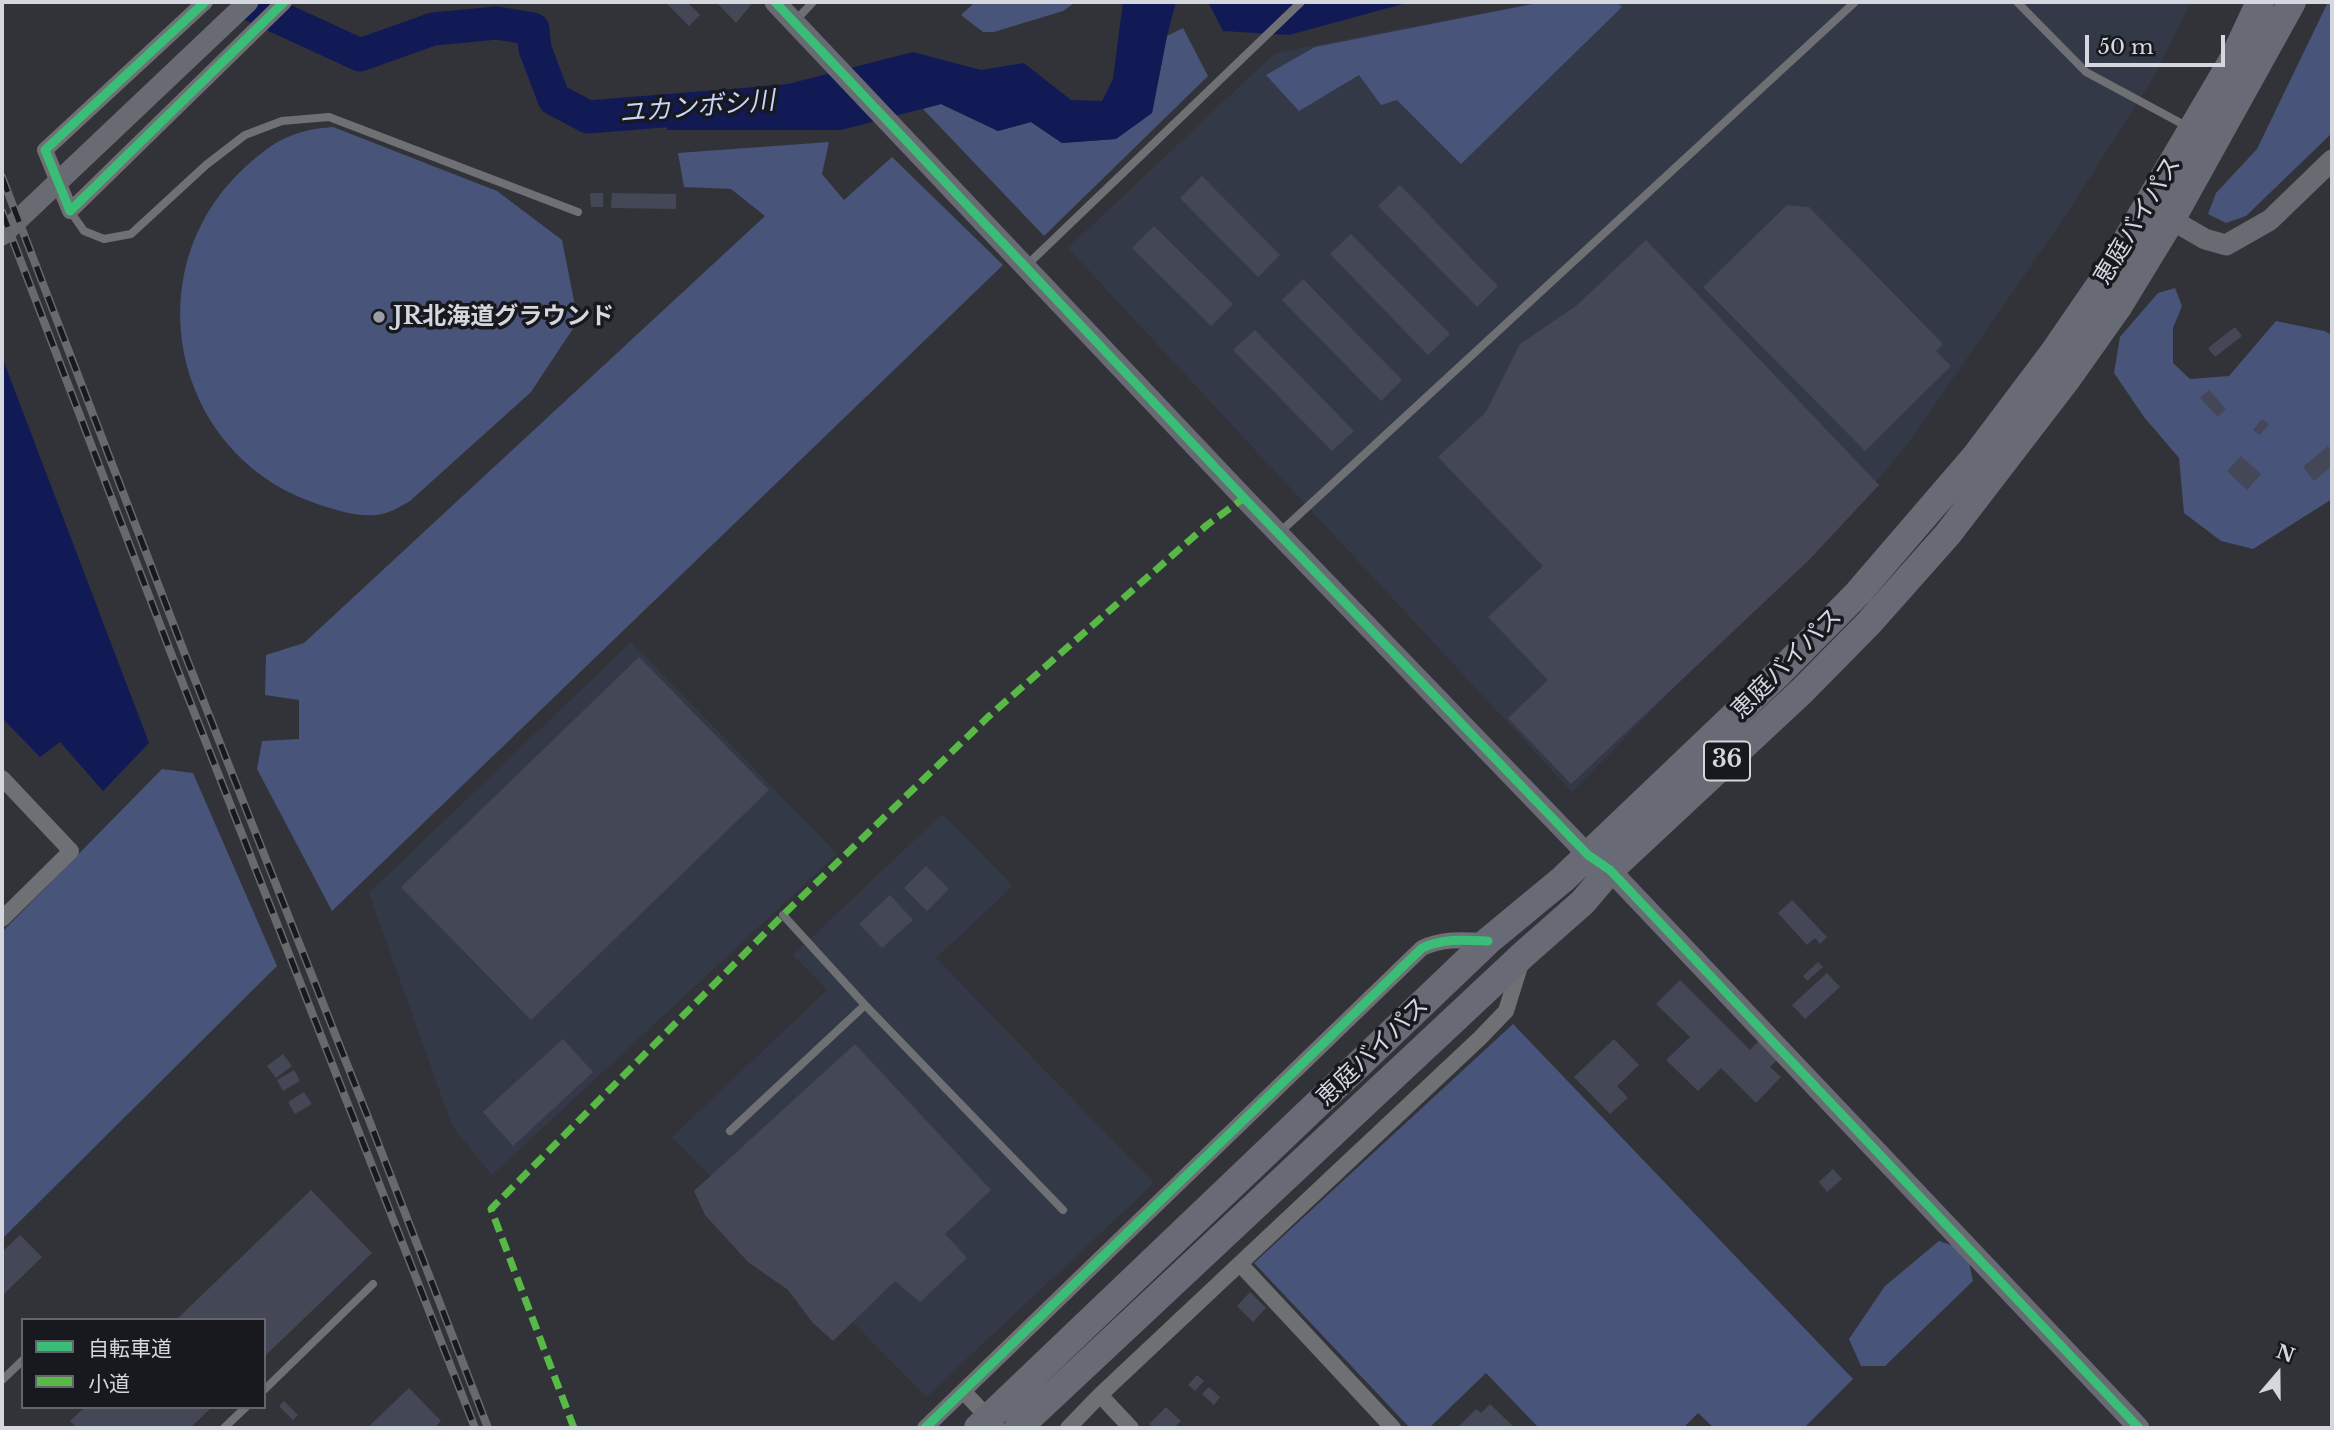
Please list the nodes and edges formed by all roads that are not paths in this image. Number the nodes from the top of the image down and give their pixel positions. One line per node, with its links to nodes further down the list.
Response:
1 (205, 2): 15 (street)
2 (248, 2): 18 (street)
3 (284, 2): 15 (street)
4 (775, 2): 11 (street)
5 (813, 2): 11 (lane)
6 (1301, 2): 19 (lane)
7 (1855, 2): 20 (lane)
8 (2017, 2): 12 (lane)
9 (2260, 2): 12 (highway, 恵庭バイパス / 36)
10 (2292, 2): 17 (highway, 恵庭バイパス / 36)
11 (793, 23): 19 (street)
12 (2193, 129): 14 (highway, 恵庭バイパス / 36)
13 (2332, 160): 17 (street)
14 (2146, 205): 17 (street); 22 (highway, 恵庭バイパス / 36)
15 (70, 211): 16 (lane)
16 (578, 212)
17 (2171, 220): 22 (highway, 恵庭バイパス / 36)
18 (2, 235)
19 (1026, 266): 20 (street)
20 (1279, 533): 22 (street)
21 (2, 778): 24 (street)
22 (1599, 862): 25 (highway, 恵庭バイパス / 36); 26 (highway, 恵庭バイパス / 36); 46 (street)
23 (783, 915): 27 (lane)
24 (2, 919)
25 (1488, 942): 35 (street); 38 (highway, 恵庭バイパス / 36)
26 (1524, 954): 30 (street); 38 (highway, 恵庭バイパス / 36)
27 (865, 1005): 28 (lane); 29 (lane)
28 (730, 1131)
29 (1063, 1210)
30 (1240, 1264): 36 (street); 45 (street)
31 (373, 1284): 34 (lane)
32 (21, 1362): 33 (lane)
33 (2, 1380)
34 (266, 1388)
35 (964, 1392): 40 (street); 42 (street)
36 (1100, 1395): 43 (street); 44 (street)
37 (244, 1409): 39 (lane)
38 (1022, 1412): 41 (highway, 恵庭バイパス / 36)
39 (225, 1428)
40 (925, 1428)
41 (978, 1428)
42 (998, 1428)
43 (1068, 1428)
44 (1131, 1428)
45 (1393, 1428)
46 (2139, 1428)

